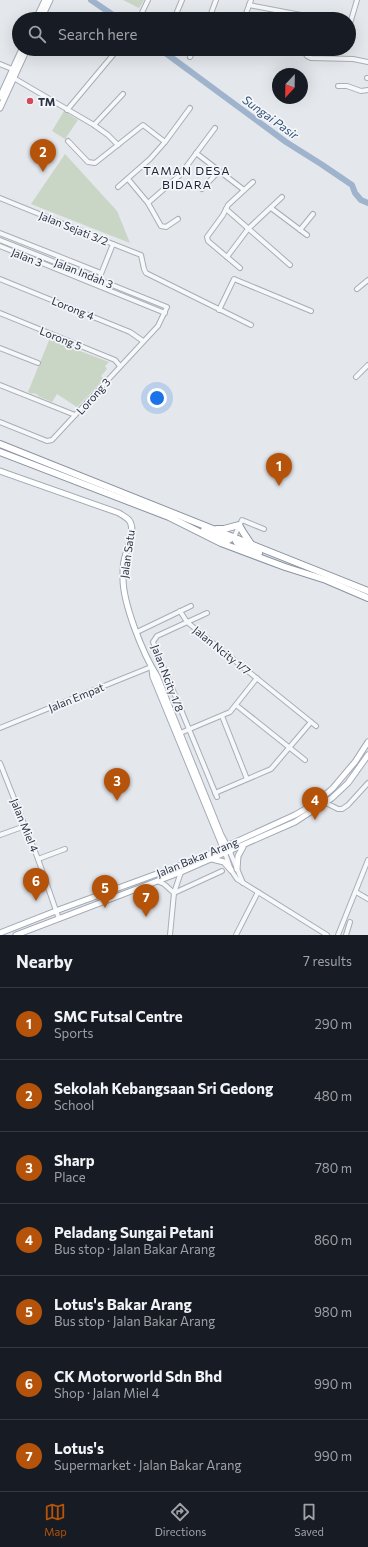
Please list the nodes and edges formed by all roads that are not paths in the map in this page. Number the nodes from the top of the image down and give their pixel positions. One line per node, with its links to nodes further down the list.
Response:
1 (45, 0): 9 (main road)
2 (50, 0): 10 (main road)
3 (148, 0): 11 (street)
4 (182, 0): 12 (street)
5 (216, 0): 13 (street)
6 (251, 0): 8 (street)
7 (357, 0): 16 (street)
8 (249, 5): 14 (street); 15 (street)
9 (39, 12)
10 (44, 12)
11 (142, 12)
12 (177, 12)
13 (212, 12)
14 (246, 12)
15 (286, 12)
16 (353, 12)
17 (19, 56): 23 (main road)
18 (23, 56): 24 (main road)
19 (112, 56): 31 (street)
20 (307, 56): 21 (street)
21 (368, 62)
22 (0, 64): 23 (street)
23 (12, 70): 24 (main road)
24 (12, 76): 28 (main road); 29 (main road); 31 (street)
25 (338, 86): 26 (street)
26 (368, 90)
27 (123, 94): 32 (street)
28 (0, 97)
29 (0, 106)
30 (190, 108): 35 (street)
31 (67, 110): 32 (street)
32 (94, 125): 36 (street)
33 (215, 128): 37 (street)
34 (68, 141): 36 (street)
35 (165, 142): 36 (street); 39 (street)
36 (118, 145)
37 (196, 153): 38 (street); 46 (street)
38 (219, 171): 42 (street); 43 (street)
39 (128, 179): 41 (street); 46 (street)
40 (253, 182): 43 (street)
41 (118, 187)
42 (202, 189)
43 (244, 190): 48 (street)
44 (282, 197): 47 (street)
45 (0, 198): 56 (street, Jalan Sejati 3/2)
46 (148, 203): 50 (street)
47 (271, 208): 51 (street); 52 (street)
48 (226, 210): 51 (street); 58 (street)
49 (313, 214): 52 (street)
50 (178, 219)
51 (248, 229): 58 (street); 59 (street)
52 (300, 230): 54 (street)
53 (0, 233): 61 (street)
54 (307, 235)
55 (0, 240): 63 (street, Jalan Indah 3)
56 (113, 244): 61 (street, Jalan Sejati 3/2); 67 (street)
57 (0, 246): 70 (street, Jalan 3)
58 (227, 258): 60 (street)
59 (290, 265)
60 (240, 268)
61 (101, 273): 63 (street, Jalan Sejati 3/2)
62 (0, 279): 72 (street, Lorong 4)
63 (99, 279): 66 (street, Jalan Indah 3)
64 (367, 282): 65 (street)
65 (357, 289)
66 (167, 307): 70 (street, Lorong 3)
67 (219, 310): 68 (street); 71 (street)
68 (311, 311)
69 (0, 313): 76 (street, Lorong 5)
70 (165, 313): 72 (street, Lorong 3)
71 (251, 325)
72 (143, 341): 76 (street, Lorong 3)
73 (0, 348): 74 (street)
74 (38, 363)
75 (368, 365): 77 (street)
76 (120, 366): 79 (street, Lorong 3)
77 (356, 377)
78 (0, 385): 79 (street)
79 (75, 415): 80 (street, Lorong 3)
80 (0, 422)
81 (0, 444): 87 (highway)
82 (0, 452): 84 (highway)
83 (0, 471): 97 (main road, Jalan Satu)
84 (169, 517): 88 (highway); 90 (highway)
85 (239, 525): 86 (street); 87 (highway); 88 (street); 89 (highway)
86 (264, 529)
87 (214, 530): 88 (highway)
88 (234, 537): 89 (highway); 90 (highway)
89 (251, 544): 91 (highway)
90 (285, 567): 92 (highway)
91 (368, 591)
92 (368, 598)
93 (191, 606): 94 (street)
94 (180, 611): 96 (street, Jalan Ncity 1/7); 97 (street)
95 (207, 612): 96 (street)
96 (187, 622): 99 (street, Jalan Ncity 1/7); 105 (street, Jalan Ncity 1/8)
97 (137, 632): 98 (main road, Jalan Satu)
98 (151, 667): 104 (street, Jalan Empat); 106 (main road, Jalan Satu)
99 (257, 678): 100 (street); 102 (street, Jalan Ncity 1/7)
100 (236, 705): 101 (street); 108 (street)
101 (222, 716): 105 (street); 112 (street)
102 (311, 722): 103 (street, Jalan Ncity 1/7); 108 (street)
103 (316, 726)
104 (0, 728)
105 (188, 729): 106 (street); 112 (street)
106 (178, 733): 117 (main road, Jalan Satu)
107 (368, 742): 118 (main road, Jalan Bakar Arang)
108 (290, 748): 110 (street); 112 (street)
109 (368, 755): 114 (main road, Jalan Bakar Arang)
110 (305, 760)
111 (0, 763): 115 (street, Jalan Miel 4)
112 (247, 779)
113 (368, 783): 114 (street)
114 (326, 802): 119 (main road, Jalan Bakar Arang)
115 (25, 826): 116 (street); 123 (street, Jalan Miel 4)
116 (0, 835)
117 (220, 837): 118 (main road); 121 (main road, Jalan Satu); 122 (main road)
118 (235, 842): 121 (main road, Jalan Bakar Arang)
119 (243, 846): 121 (main road, Jalan Bakar Arang); 126 (main road)
120 (65, 849): 123 (street)
121 (226, 850): 122 (main road, Jalan Bakar Arang); 124 (main road, Jalan Bakar Arang); 126 (street)
122 (213, 852): 134 (main road, Jalan Bakar Arang)
123 (38, 859): 134 (street, Jalan Miel 4)
124 (212, 859): 126 (main road); 128 (main road, Jalan Bakar Arang)
125 (368, 860): 131 (street)
126 (234, 870): 130 (street)
127 (222, 871): 132 (street)
128 (181, 872): 129 (main road, Jalan Bakar Arang); 132 (street)
129 (156, 881): 132 (street); 135 (main road, Jalan Bakar Arang)
130 (258, 892): 140 (street); 141 (street)
131 (356, 892): 133 (street); 142 (street)
132 (174, 893): 139 (street)
133 (368, 899)
134 (56, 911): 135 (street, Jalan Miel 4); 137 (main road, Jalan Bakar Arang)
135 (59, 919): 138 (main road, Jalan Bakar Arang)
136 (350, 922): 143 (street)
137 (0, 933)
138 (16, 935)
139 (170, 935)
140 (236, 935)
141 (327, 935)
142 (338, 935)
143 (346, 935)

